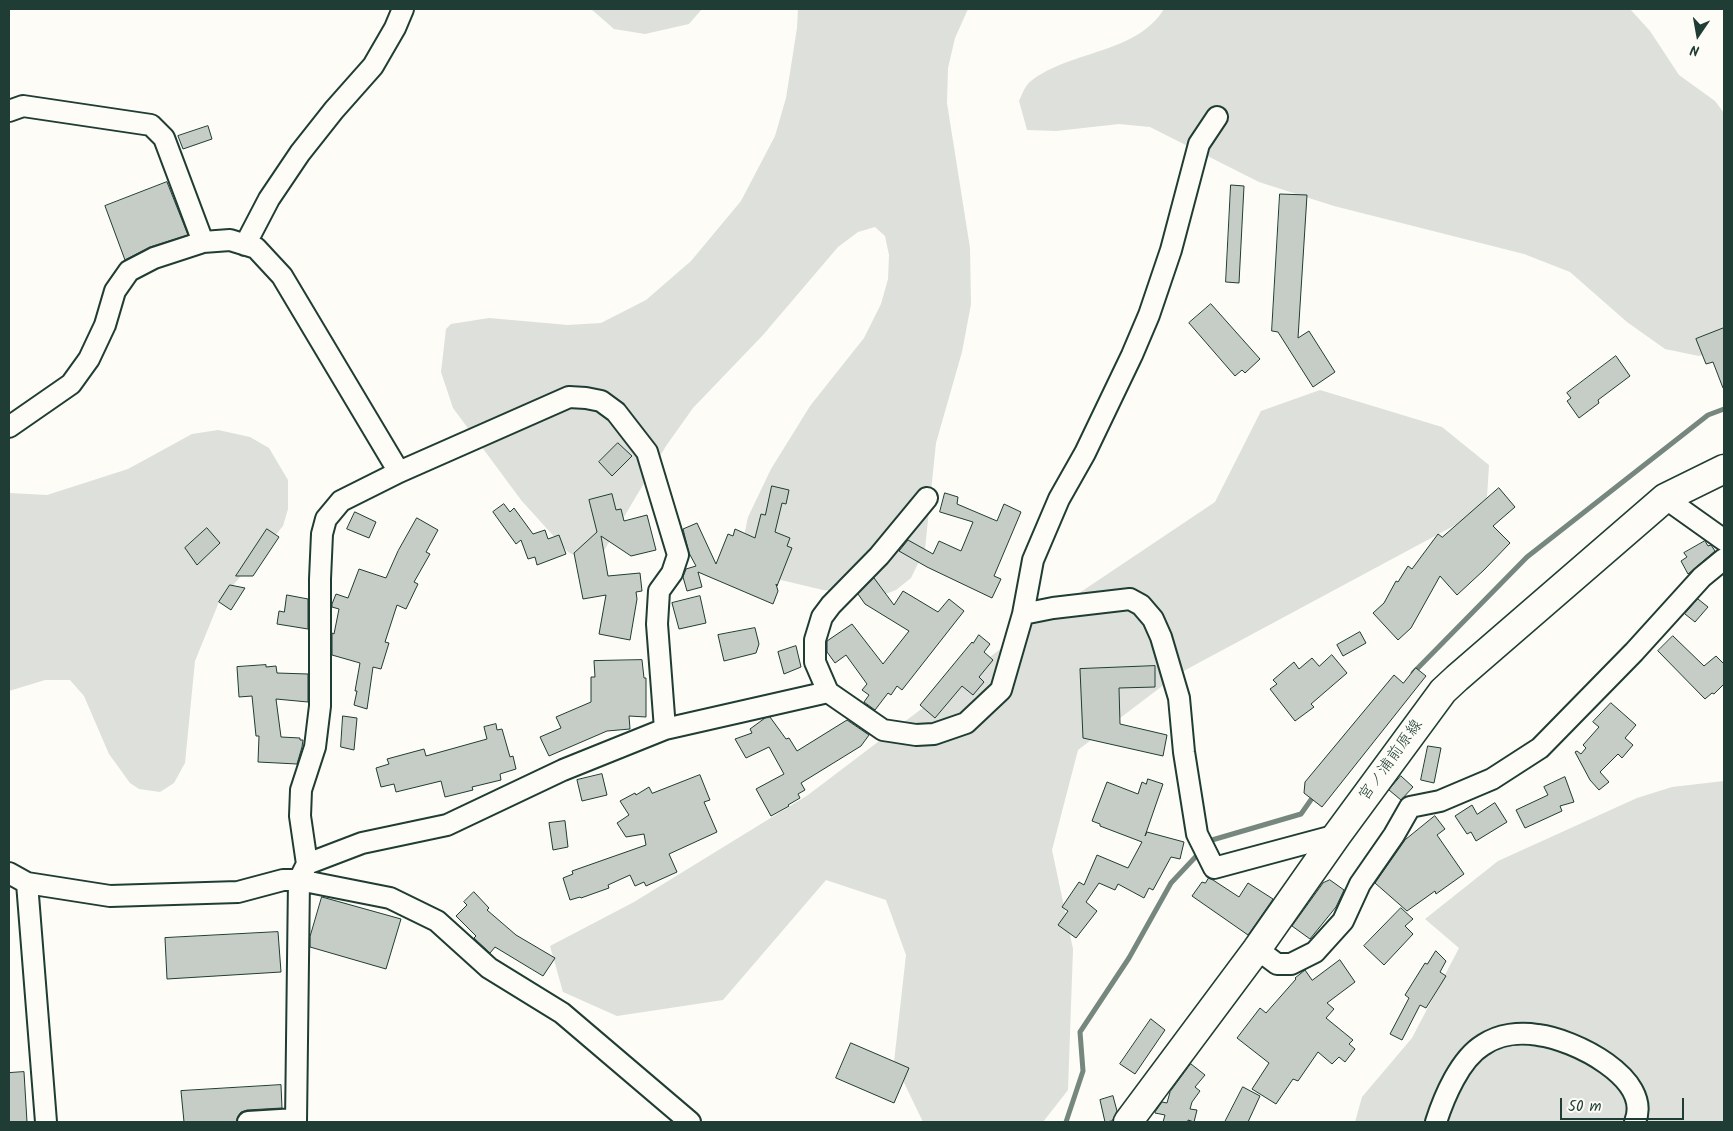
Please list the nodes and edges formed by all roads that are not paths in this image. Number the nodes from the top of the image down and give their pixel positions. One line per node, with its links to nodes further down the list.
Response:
1 (403, 9): 5 (street)
2 (9, 111): 4 (street)
3 (1217, 117): 13 (street)
4 (203, 242): 5 (street); 6 (street)
5 (245, 244): 8 (street)
6 (9, 427)
7 (1724, 469): 10 (main road, 宮ノ浦前原線)
8 (399, 472): 15 (street); 17 (street)
9 (928, 498): 14 (street)
10 (1665, 498): 11 (street); 16 (main road, 宮ノ浦前原線)
11 (1724, 540)
12 (1724, 559): 20 (street)
13 (1023, 614): 14 (street); 16 (street)
14 (828, 692): 15 (street)
15 (665, 729): 17 (street)
16 (1337, 835): 20 (main road, 宮ノ浦前原線)
17 (303, 872): 19 (street); 21 (street); 24 (street)
18 (9, 873): 19 (street)
19 (27, 883): 22 (street)
20 (1257, 949): 25 (main road, 宮ノ浦前原線)
21 (296, 1121): 23 (street)
22 (46, 1122)
23 (248, 1122)
24 (690, 1122)
25 (1128, 1122)
26 (1436, 1122): 27 (street)
27 (1635, 1122)

